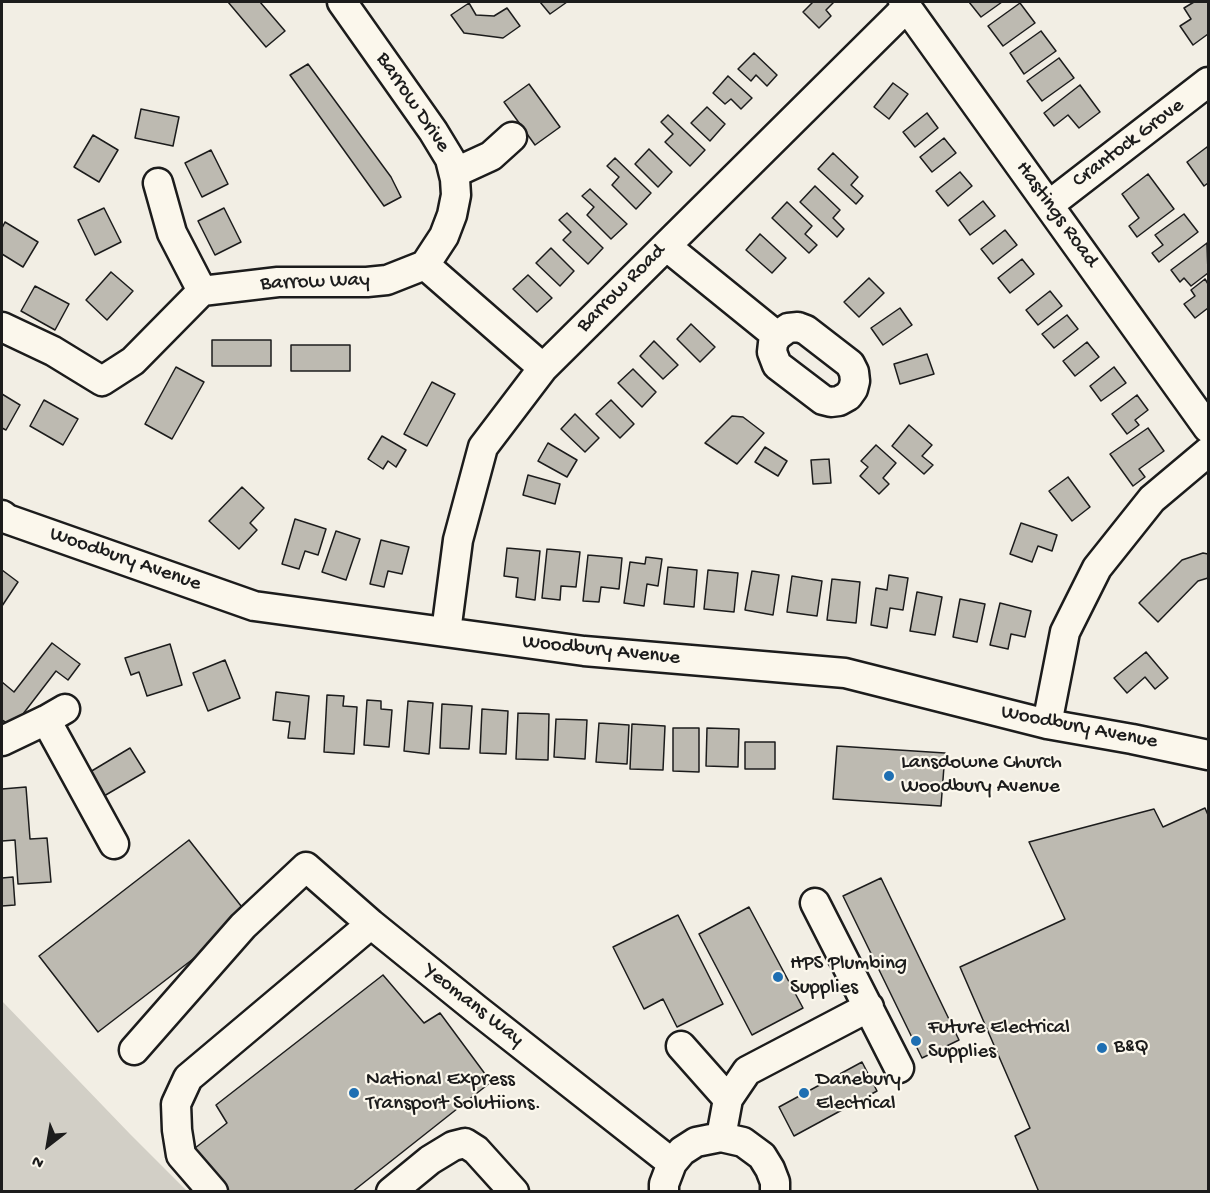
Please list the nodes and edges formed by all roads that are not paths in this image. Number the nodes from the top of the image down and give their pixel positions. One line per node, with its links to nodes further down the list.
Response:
1 (342, 2): 5 (street, Barrow Drive)
2 (905, 4): 7 (street, Hastings Road); 8 (street, Barrow Road)
3 (1209, 82): 7 (street, Crantock Grove)
4 (512, 137): 5 (street)
5 (454, 173): 9 (street, Barrow Drive)
6 (158, 183): 10 (street)
7 (1049, 205): 14 (street, Hastings Road)
8 (666, 246): 12 (street); 13 (street, Barrow Road)
9 (425, 265): 10 (street, Barrow Way); 13 (street)
10 (202, 291): 11 (street)
11 (2, 327)
12 (777, 336)
13 (543, 368): 17 (street, Barrow Road)
14 (1209, 428)
15 (1209, 452): 18 (street)
16 (2, 514): 17 (street, Woodbury Avenue)
17 (446, 632): 18 (street, Woodbury Avenue)
18 (1047, 724): 20 (street, Woodbury Avenue)
19 (2, 741): 21 (street)
20 (1209, 754)
21 (114, 844)
22 (815, 903): 24 (street)
23 (371, 924): 26 (street, Yeomans Way); 30 (street, Yeomans Way); 31 (street)
24 (868, 1007): 27 (street); 28 (street)
25 (681, 1046): 28 (street)
26 (134, 1050)
27 (899, 1068)
28 (728, 1099): 29 (street)
29 (721, 1137): 30 (street); 35 (street)
30 (672, 1163): 34 (street)
31 (213, 1191)
32 (391, 1191): 33 (street)
33 (514, 1191)
34 (664, 1191)
35 (775, 1191)

